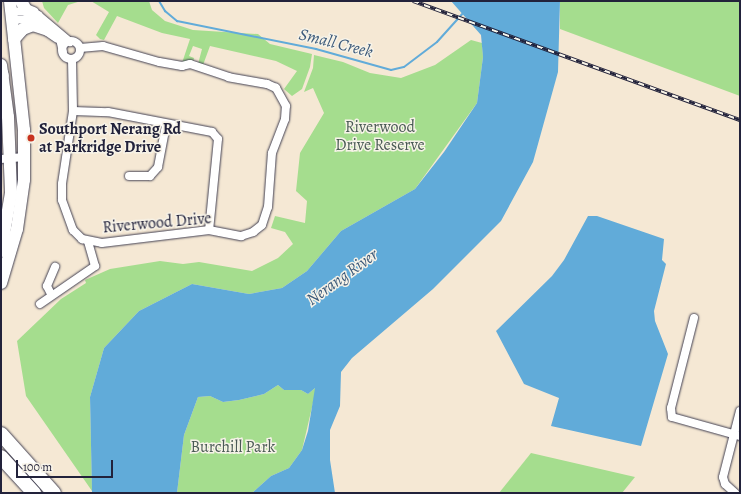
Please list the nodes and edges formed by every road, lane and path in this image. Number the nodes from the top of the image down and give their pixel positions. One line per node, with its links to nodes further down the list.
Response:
1 (21, 1): 2 (main road)
2 (33, 13): 3 (street); 6 (street)
3 (7, 14): 4 (street); 5 (main road)
4 (58, 37): 5 (main road); 8 (street)
5 (14, 39): 13 (main road)
6 (70, 42): 7 (street); 8 (street)
7 (80, 48): 9 (street); 16 (street, Riverwood Drive)
8 (63, 52): 9 (street)
9 (72, 59): 11 (street, Riverwood Drive)
10 (1, 71): 14 (main road)
11 (73, 111): 12 (street); 17 (street, Riverwood Drive)
12 (166, 125): 15 (street); 16 (street)
13 (24, 157): 14 (street); 20 (main road)
14 (6, 158): 18 (main road)
15 (129, 176)
16 (209, 230): 17 (street, Riverwood Drive)
17 (88, 241): 21 (street)
18 (1, 251)
19 (55, 268): 21 (street)
20 (1, 283)
21 (51, 294): 22 (street)
22 (40, 304)
23 (694, 318): 26 (street)
24 (740, 410): 26 (street)
25 (1, 434): 29 (highway)
26 (737, 436): 30 (street)
27 (1, 457): 28 (highway)
28 (34, 493)
29 (54, 493)
30 (735, 493)

